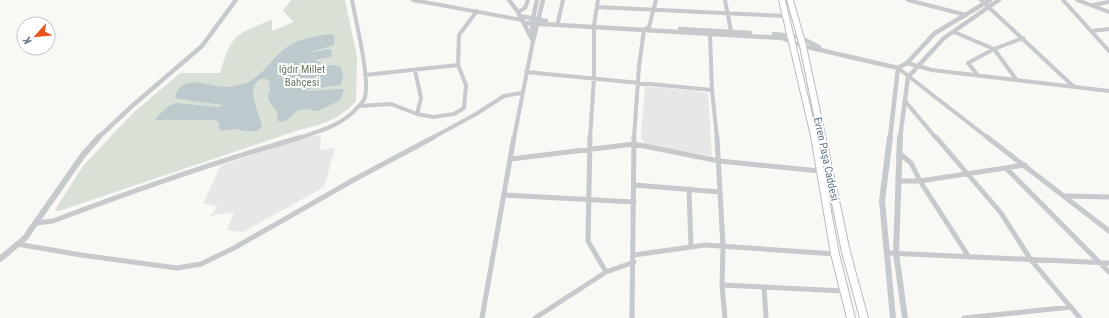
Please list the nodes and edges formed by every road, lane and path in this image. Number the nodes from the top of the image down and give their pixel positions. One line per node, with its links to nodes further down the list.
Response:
1 (236, 0): 87 (street)
2 (352, 0): 56 (street)
3 (413, 0): 24 (street)
4 (509, 0): 29 (street)
5 (528, 0): 29 (street)
6 (537, 0): 30 (street)
7 (543, 0): 31 (street)
8 (563, 0): 32 (street)
9 (598, 0): 22 (street)
10 (656, 0): 23 (street)
11 (725, 0): 26 (street)
12 (782, 0): 28 (highway, Evren Paşa Caddesi)
13 (790, 0): 41 (highway, Evren Paşa Caddesi)
14 (908, 0): 27 (street)
15 (990, 0): 20 (street)
16 (999, 0): 20 (street)
17 (1064, 0): 39 (street)
18 (1077, 0): 21 (street)
19 (1109, 2): 21 (street)
20 (985, 4): 27 (street); 38 (street); 43 (street)
21 (1091, 5): 25 (street)
22 (597, 7): 23 (street); 33 (street)
23 (654, 10): 26 (street); 34 (street)
24 (477, 11): 29 (street); 50 (street)
25 (1109, 12)
26 (728, 13): 28 (street); 37 (street)
27 (966, 15): 49 (street)
28 (785, 16): 42 (highway, Evren Paşa Caddesi)
29 (521, 18): 30 (street); 30 (street); 44 (street)
30 (532, 21): 31 (street); 44 (street)
31 (539, 22): 32 (street); 33 (street); 44 (street)
32 (558, 22): 33 (street)
33 (594, 26): 34 (street); 36 (street); 58 (street)
34 (650, 27): 36 (street); 37 (street)
35 (1109, 29): 39 (street)
36 (644, 30): 40 (street); 60 (street)
37 (731, 32): 42 (street)
38 (954, 32): 46 (street); 51 (street)
39 (1092, 32): 48 (street)
40 (710, 34): 42 (street); 62 (street)
41 (799, 37): 42 (street); 45 (highway, Evren Paşa Caddesi); 47 (street)
42 (790, 38): 45 (street); 75 (highway, Evren Paşa Caddesi)
43 (1023, 38): 46 (street); 61 (street)
44 (533, 42): 54 (street)
45 (802, 46): 47 (street); 116 (highway, Evren Paşa Caddesi)
46 (994, 49): 55 (street); 59 (street)
47 (824, 50): 52 (street)
48 (1109, 51)
49 (907, 64): 51 (street); 52 (street)
50 (458, 65): 53 (street); 67 (street)
51 (917, 66): 55 (street); 57 (street)
52 (898, 68): 57 (street); 92 (street)
53 (415, 70): 56 (street); 67 (street)
54 (526, 72): 58 (street); 64 (street)
55 (976, 74): 59 (street)
56 (364, 75): 66 (street)
57 (908, 77): 65 (street); 73 (street)
58 (594, 78): 60 (street); 69 (street)
59 (1016, 79): 61 (street)
60 (638, 83): 62 (street); 68 (street)
61 (1073, 86): 63 (street)
62 (712, 90): 72 (street)
63 (1109, 91)
64 (522, 94): 71 (street); 89 (street)
65 (905, 101): 70 (street); 76 (street)
66 (359, 106): 67 (street); 87 (street)
67 (417, 114)
68 (634, 144): 69 (street); 72 (street); 79 (street)
69 (589, 150): 71 (street); 85 (street)
70 (900, 153): 77 (street); 78 (street)
71 (511, 159): 82 (street)
72 (719, 161): 75 (street); 81 (street)
73 (1025, 165): 74 (street); 83 (street)
74 (1006, 169): 76 (street); 100 (street)
75 (820, 171): 94 (highway, Evren Paşa Caddesi)
76 (968, 174): 78 (street); 98 (street)
77 (898, 181): 78 (street); 93 (street)
78 (920, 181): 96 (street)
79 (634, 185): 80 (street); 86 (street)
80 (689, 189): 81 (street); 91 (street)
81 (720, 192): 90 (street)
82 (505, 194): 85 (street); 110 (street)
83 (1065, 196): 84 (street); 88 (street)
84 (1109, 197)
85 (588, 198): 86 (street); 102 (street)
86 (634, 202): 95 (street)
87 (36, 223): 89 (street)
88 (1109, 231)
89 (17, 244): 97 (street)
90 (723, 246): 91 (street); 94 (street); 104 (street)
91 (690, 247): 95 (street)
92 (887, 253): 93 (street); 117 (street)
93 (896, 253): 96 (street); 118 (street)
94 (834, 254): 106 (highway, Evren Paşa Caddesi)
95 (634, 255): 99 (street)
96 (969, 257): 98 (street)
97 (0, 259)
98 (1031, 260): 100 (street); 107 (street)
99 (634, 262): 102 (street); 112 (street)
100 (1100, 263): 101 (street); 103 (street)
101 (1109, 263)
102 (606, 272): 108 (street)
103 (1109, 272)
104 (722, 284): 105 (street); 113 (street)
105 (764, 287): 106 (street); 114 (street)
106 (844, 291): 115 (highway, Evren Paşa Caddesi)
107 (1071, 307): 109 (street); 121 (street)
108 (542, 316): 111 (street)
109 (999, 316): 120 (street)
110 (482, 318)
111 (535, 318)
112 (632, 318)
113 (725, 318)
114 (766, 318)
115 (851, 318)
116 (864, 318)
117 (892, 318)
118 (905, 318)
119 (964, 318): 120 (street)
120 (968, 318)
121 (1080, 318)

